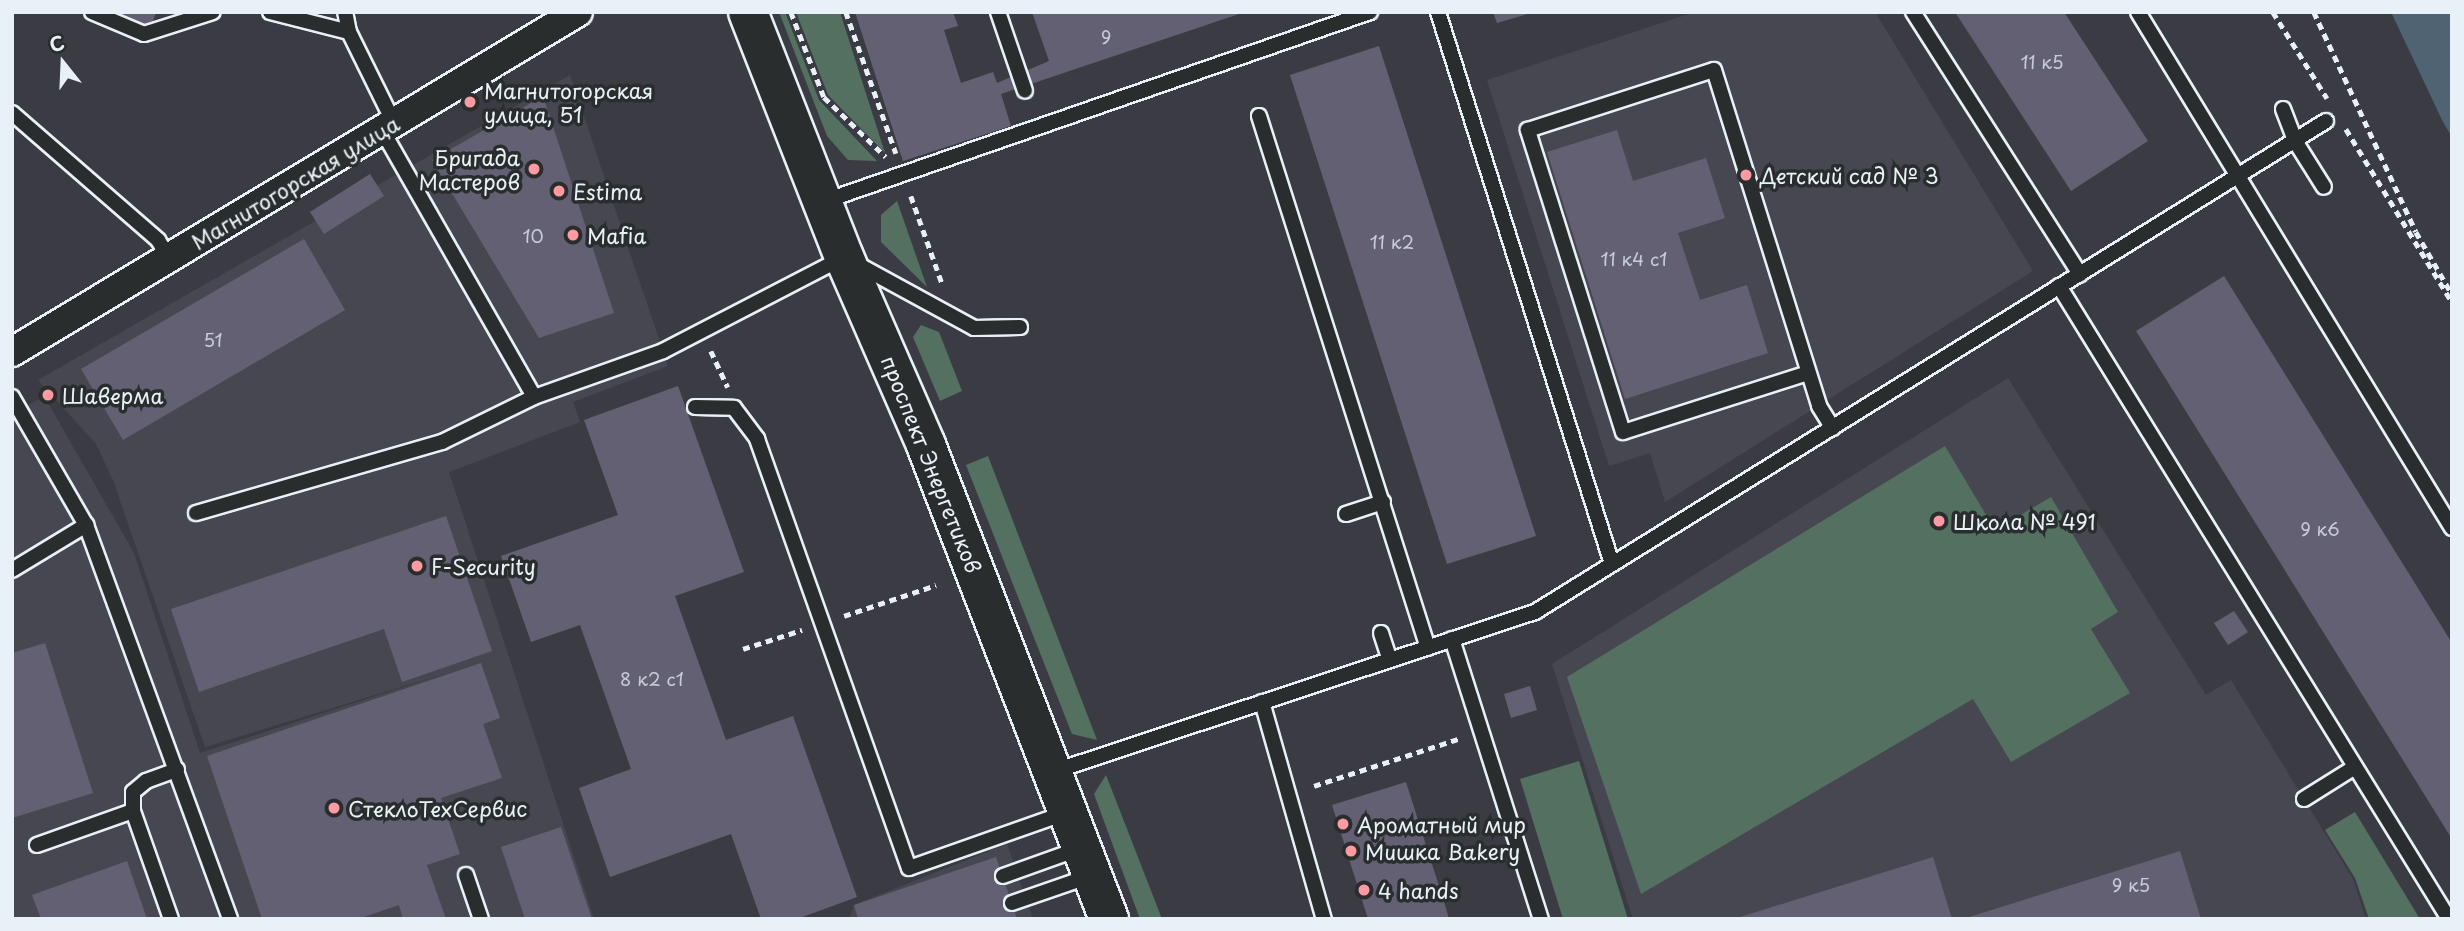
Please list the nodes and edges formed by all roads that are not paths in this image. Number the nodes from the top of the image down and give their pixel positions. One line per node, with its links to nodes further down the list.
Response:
1 (92, 12): 2 (lane)
2 (213, 12)
3 (270, 12): 12 (lane)
4 (345, 12): 12 (lane)
5 (578, 12): 18 (street, Магнитогорская улица)
6 (748, 12): 22 (main road, проспект Энергетиков)
7 (998, 12): 13 (lane)
8 (1370, 12): 22 (lane)
9 (1438, 12): 39 (lane)
10 (1913, 12): 25 (lane)
11 (2138, 12): 20 (lane)
12 (349, 32): 18 (lane)
13 (1025, 91)
14 (2283, 109): 19 (lane)
15 (12, 113): 23 (lane)
16 (1259, 116): 34 (lane)
17 (2326, 121): 19 (lane)
18 (388, 127): 23 (street, Магнитогорская улица); 31 (lane)
19 (2295, 141): 20 (lane); 21 (lane)
20 (2238, 176): 25 (lane); 38 (lane)
21 (2324, 187)
22 (821, 203): 24 (main road, проспект Энергетиков)
23 (169, 257): 28 (street, Магнитогорская улица)
24 (844, 257): 27 (lane); 31 (lane); 48 (main road, проспект Энергетиков)
25 (2080, 274): 26 (lane)
26 (2059, 286): 33 (lane); 46 (lane)
27 (1020, 327)
28 (12, 352)
29 (1808, 373): 29 (lane); 33 (lane)
30 (12, 397): 37 (lane)
31 (534, 397): 35 (lane)
32 (695, 407): 51 (lane)
33 (1833, 428): 39 (lane)
34 (1383, 502): 36 (lane); 43 (lane)
35 (196, 513)
36 (1346, 514)
37 (86, 525): 40 (lane); 47 (lane)
38 (2452, 528)
39 (1612, 564): 42 (lane)
40 (12, 570)
41 (1381, 633): 44 (lane)
42 (1452, 639): 43 (lane); 62 (lane)
43 (1428, 648): 44 (lane)
44 (1390, 660): 45 (lane)
45 (1262, 702): 48 (lane); 61 (lane)
46 (2355, 767): 49 (lane); 63 (lane)
47 (177, 770): 50 (lane); 58 (lane)
48 (1054, 771): 51 (main road, проспект Энергетиков)
49 (2304, 799)
50 (133, 811): 52 (lane); 57 (lane)
51 (1069, 811): 53 (main road, проспект Энергетиков)
52 (37, 845)
53 (1087, 862): 55 (lane); 56 (lane); 60 (main road, проспект Энергетиков)
54 (466, 875): 59 (lane)
55 (1003, 876)
56 (1012, 902)
57 (171, 919)
58 (230, 919)
59 (481, 919)
60 (1109, 919)
61 (1324, 919)
62 (1541, 919)
63 (2449, 919)

